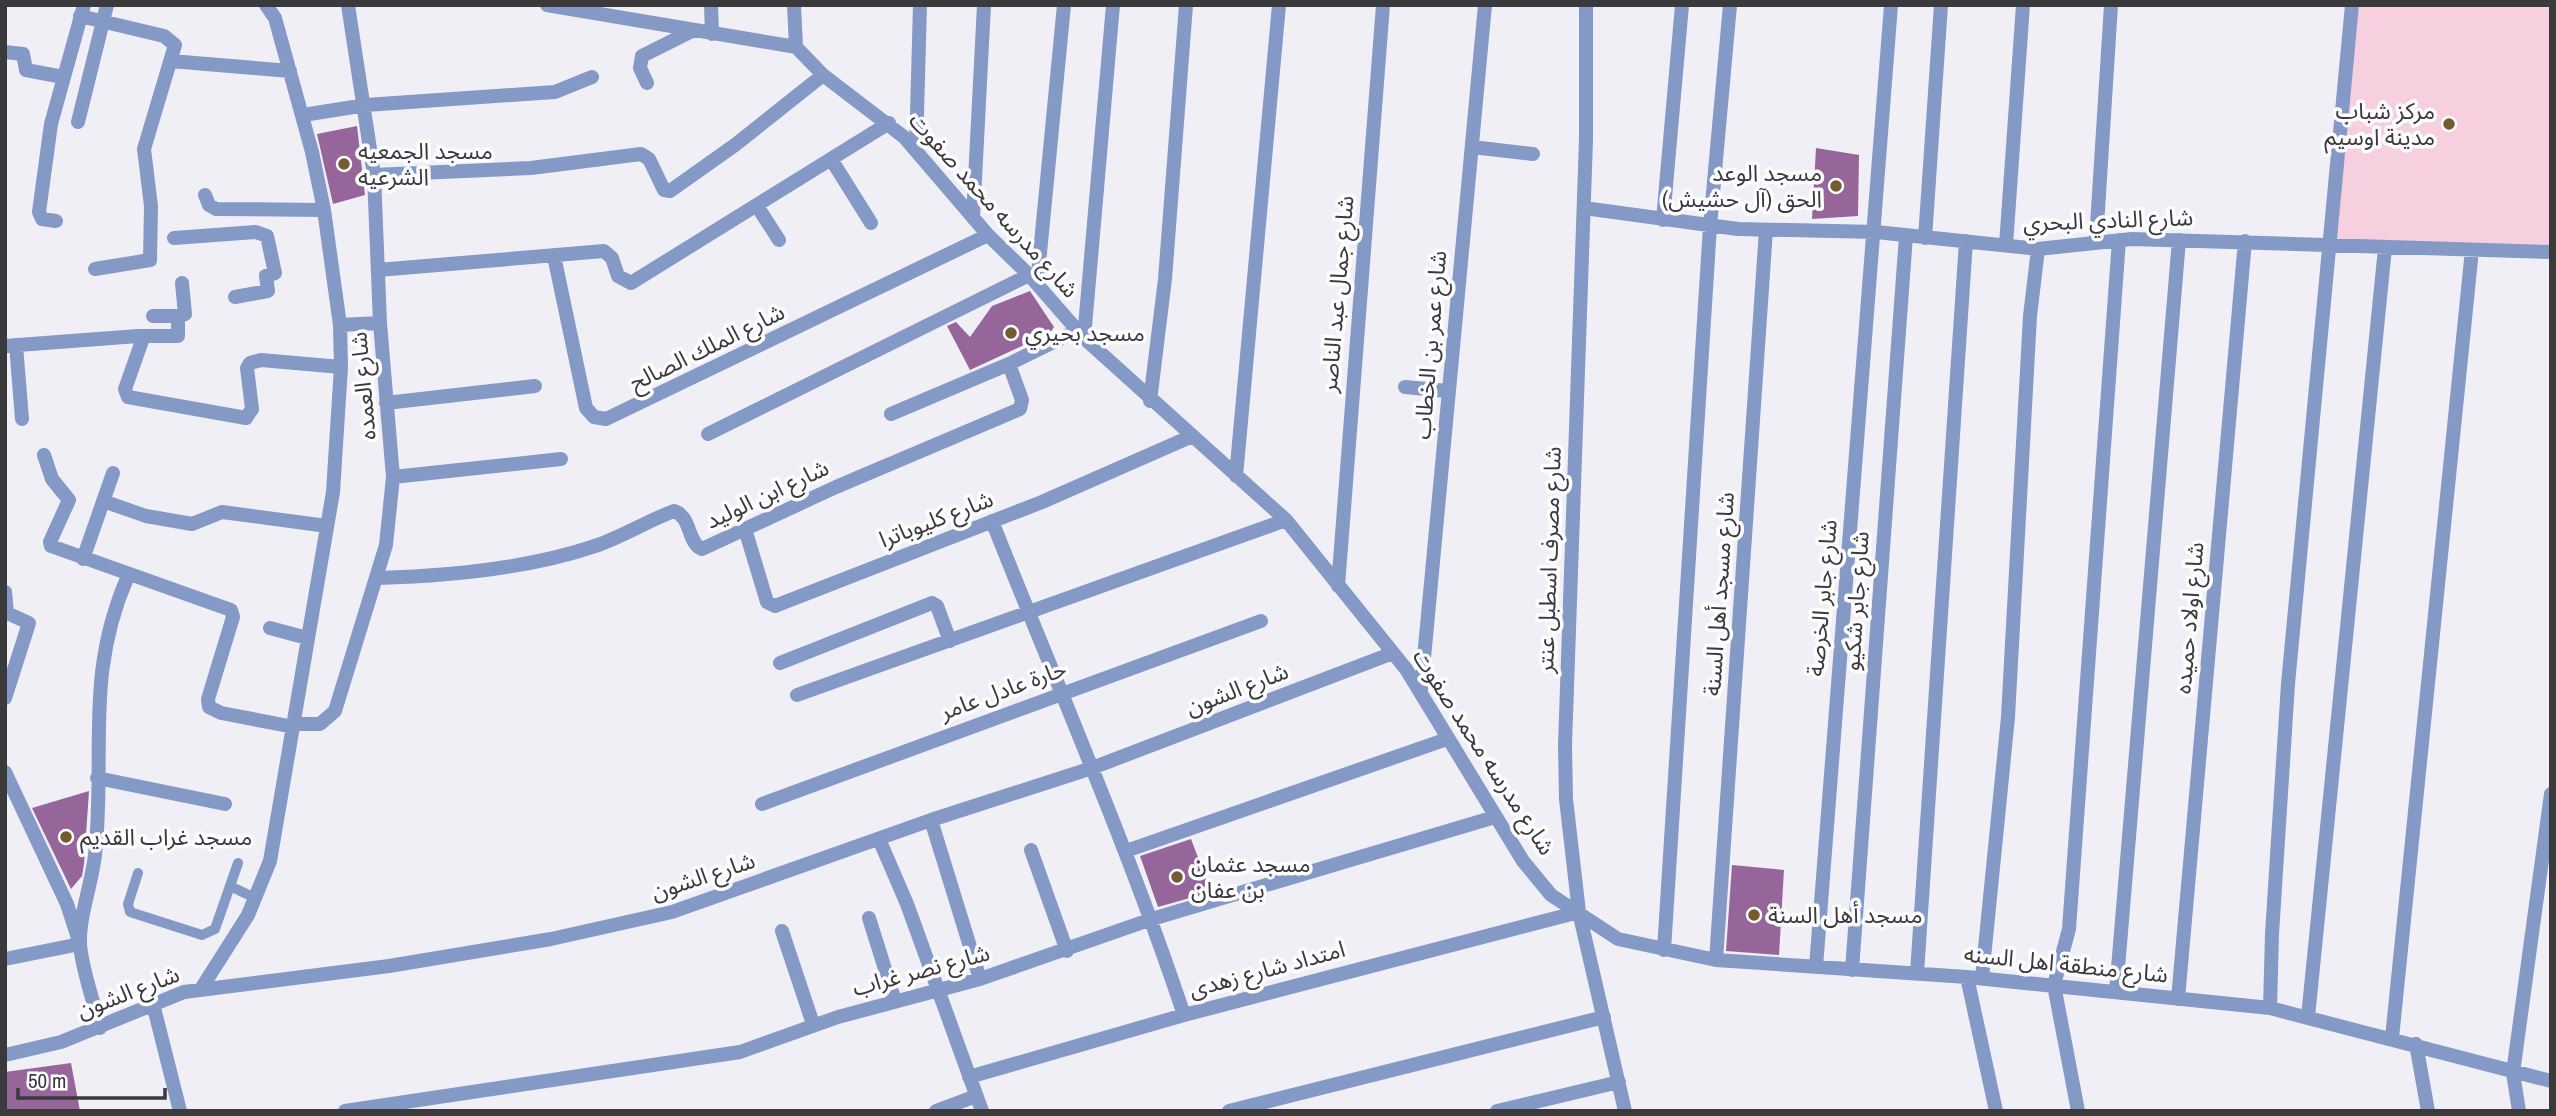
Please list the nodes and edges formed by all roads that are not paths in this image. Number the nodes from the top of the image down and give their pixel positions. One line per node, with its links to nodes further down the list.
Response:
1 (107, 5): 24 (street)
2 (267, 5): 30 (street, شارع العمده)
3 (348, 5): 35 (street, شارع العمده)
4 (547, 5): 25 (street)
5 (711, 5): 26 (street)
6 (794, 5): 27 (street)
7 (920, 5): 40 (street)
8 (984, 5): 49 (street)
9 (1064, 5): 76 (street)
10 (1113, 5): 83 (street)
11 (1186, 5): 91 (street)
12 (1279, 5): 100 (street)
13 (1383, 5): 110 (street, شارع جمال عبد الناصر)
14 (1485, 5): 39 (street, شارع عمر بن الخطاب)
15 (1586, 5): 46 (street, شارع مصرف اسطبل عنتر)
16 (1682, 5): 50 (street)
17 (1730, 5): 53 (street)
18 (1891, 5): 55 (street, شارع جابر الخرصة)
19 (1941, 5): 60 (street)
20 (2023, 5): 68 (street)
21 (2111, 5): 65 (street)
22 (2352, 5): 67 (street)
23 (82, 11): 24 (street); 32 (street)
24 (103, 22): 29 (street); 37 (street)
25 (694, 30): 26 (street); 34 (street)
26 (712, 34): 27 (street)
27 (796, 47): 31 (street, شارع مدرسه محمد صفوت)
28 (5, 52): 32 (street)
29 (171, 61): 30 (street); 74 (street)
30 (290, 71): 36 (street, شارع العمده)
31 (822, 75): 38 (street, شارع مدرسه محمد صفوت); 43 (street)
32 (63, 77): 51 (street)
33 (592, 77): 35 (street)
34 (648, 83)
35 (366, 104): 36 (street); 43 (street, شارع العمده)
36 (303, 115): 48 (street, شارع العمده)
37 (78, 122)
38 (889, 123): 40 (street, شارع مدرسه محمد صفوت); 42 (street)
39 (1472, 147): 41 (street); 90 (street, شارع عمر بن الخطاب)
40 (916, 150): 49 (street, شارع مدرسه محمد صفوت)
41 (1533, 154)
42 (831, 159): 45 (street); 52 (street)
43 (374, 175): 75 (street, شارع العمده)
44 (205, 195): 47 (street)
45 (757, 206): 61 (street); 73 (street)
46 (1584, 208): 50 (street, شارع النادي البحري); 141 (street, شارع مصرف اسطبل عنتر)
47 (255, 210): 48 (street); 56 (street)
48 (324, 210): 82 (street, شارع العمده)
49 (973, 218): 57 (street, شارع مدرسه محمد صفوت)
50 (1662, 219): 53 (street, شارع النادي البحري)
51 (56, 221)
52 (870, 223)
53 (1710, 226): 54 (street, شارع النادي البحري); 146 (street)
54 (1766, 230): 55 (street, شارع النادي البحري); 149 (street, شارع مسجد أهل السنة)
55 (1876, 232): 58 (street, شارع النادي البحري); 150 (street, شارع جابر الخرصة)
56 (256, 233): 59 (street); 78 (street)
57 (988, 235): 73 (street, شارع الملك الصالح); 76 (street, شارع مدرسه محمد صفوت)
58 (1906, 236): 60 (street, شارع النادي البحري); 151 (street, شارع جابر شكيو)
59 (174, 238)
60 (1925, 238): 64 (street, شارع النادي البحري)
61 (779, 240)
62 (2119, 240): 63 (street, شارع النادي البحري); 65 (street, شارع النادي البحري); 155 (street)
63 (2179, 240): 66 (street, شارع النادي البحري); 158 (street)
64 (1966, 241): 68 (street, شارع النادي البحري); 152 (street)
65 (2096, 241): 69 (street, شارع النادي البحري)
66 (2245, 241): 67 (street, شارع النادي البحري); 159 (street, شارع اولاد حميده)
67 (2328, 243): 70 (street, شارع النادي البحري); 162 (street)
68 (2006, 245): 69 (street, شارع النادي البحري)
69 (2038, 248): 153 (street)
70 (2385, 248): 71 (street, شارع النادي البحري); 165 (street)
71 (2472, 250): 72 (street, شارع النادي البحري); 168 (street)
72 (2551, 252)
73 (554, 256): 75 (street)
74 (95, 269)
75 (378, 270): 81 (street, شارع العمده)
76 (1033, 280): 83 (street, شارع مدرسه محمد صفوت); 95 (street)
77 (182, 283): 80 (street)
78 (234, 297)
79 (153, 316): 80 (street)
80 (180, 317): 84 (street)
81 (380, 323): 82 (street); 92 (street, شارع العمده)
82 (340, 325): 87 (street, شارع العمده)
83 (1081, 334): 86 (street); 91 (street, شارع مدرسه محمد صفوت)
84 (138, 336): 85 (street); 87 (street)
85 (11, 345): 94 (street)
86 (1009, 364): 93 (street); 106 (street, شارع ابن الوليد)
87 (341, 367): 105 (street, شارع العمده)
88 (535, 386): 92 (street)
89 (1405, 387): 90 (street)
90 (1447, 391): 120 (street, شارع عمر بن الخطاب)
91 (1150, 401): 96 (street, شارع مدرسه محمد صفوت)
92 (386, 403): 101 (street, شارع العمده)
93 (891, 414)
94 (22, 419)
95 (708, 434)
96 (1191, 437): 100 (street, شارع مدرسه محمد صفوت); 104 (street, شارع كليوباترا)
97 (44, 455): 107 (street)
98 (561, 458): 101 (street)
99 (113, 473): 102 (street)
100 (1236, 476): 103 (street, شارع مدرسه محمد صفوت)
101 (393, 478): 109 (street, شارع العمده)
102 (103, 501): 105 (street); 107 (street)
103 (1286, 520): 110 (street, شارع مدرسه محمد صفوت); 113 (street)
104 (992, 521): 106 (street, شارع كليوباترا); 113 (street)
105 (327, 526): 116 (street, شارع العمده)
106 (745, 529): 109 (street, شارع ابن الوليد)
107 (83, 559): 108 (street)
108 (128, 576): 124 (street); 128 (street)
109 (378, 578): 124 (street, شارع العمده)
110 (1338, 586): 118 (street, شارع مدرسه محمد صفوت)
111 (5, 592): 112 (street)
112 (6, 611): 123 (street)
113 (1029, 613): 117 (street); 121 (street)
114 (1261, 621): 121 (street, حارة عادل عامر)
115 (270, 628): 116 (street)
116 (307, 638): 124 (street, شارع العمده)
117 (950, 641): 119 (street); 122 (street)
118 (1393, 653): 120 (street, شارع مدرسه محمد صفوت); 126 (street, شارع الشون)
119 (780, 663)
120 (1420, 690): 125 (street, شارع مدرسه محمد صفوت)
121 (1059, 693): 126 (street); 131 (street, حارة عادل عامر)
122 (797, 695)
123 (6, 698)
124 (294, 725): 140 (street, شارع العمده)
125 (1447, 739): 132 (street, شارع مدرسه محمد صفوت); 136 (street)
126 (1092, 768): 133 (street, شارع الشون); 136 (street)
127 (5, 772): 145 (street)
128 (97, 778): 130 (street); 145 (street)
129 (2551, 794): 171 (street)
130 (225, 804)
131 (762, 804)
132 (1496, 817): 141 (street, شارع مدرسه محمد صفوت); 143 (street, شارع نصر غراب)
133 (931, 820): 134 (street, شارع الشون); 154 (street)
134 (879, 839): 156 (street, شارع الشون); 157 (street)
135 (1031, 850): 147 (street)
136 (1126, 851): 143 (street)
137 (238, 863): 139 (lane)
138 (138, 873): 139 (lane)
139 (230, 886): 140 (lane)
140 (255, 898): 156 (street, شارع العمده)
141 (1579, 912): 146 (street, شارع منطقة اهل السنه); 163 (street, امتداد شارع زهدى); 164 (street, شارع مصرف اسطبل عنتر)
142 (869, 918): 160 (street)
143 (1152, 919): 147 (street, شارع نصر غراب); 163 (street)
144 (782, 931): 166 (street)
145 (80, 944): 148 (street); 167 (street)
146 (1664, 950): 149 (street, شارع منطقة اهل السنه)
147 (1067, 951): 154 (street, شارع نصر غراب)
148 (5, 959)
149 (1716, 960): 150 (street, شارع منطقة اهل السنه)
150 (1816, 967): 151 (street, شارع منطقة اهل السنه)
151 (1852, 970): 152 (street, شارع منطقة اهل السنه)
152 (1917, 973): 153 (street, شارع منطقة اهل السنه)
153 (1974, 977): 155 (street, شارع منطقة اهل السنه); 183 (street)
154 (980, 979): 157 (street, شارع نصر غراب)
155 (2054, 985): 158 (street, شارع منطقة اهل السنه); 184 (street)
156 (201, 989): 161 (street, شارع الشون)
157 (937, 989): 160 (street, شارع نصر غراب); 172 (street)
158 (2116, 992): 159 (street, شارع منطقة اهل السنه)
159 (2178, 999): 162 (street, شارع منطقة اهل السنه)
160 (895, 1000): 166 (street, شارع نصر غراب)
161 (153, 1004): 167 (street, شارع الشون); 176 (street)
162 (2270, 1008): 165 (street, شارع منطقة اهل السنه)
163 (1184, 1015): 172 (street, امتداد شارع زهدى)
164 (1604, 1017): 174 (street, شارع مصرف اسطبل عنتر); 180 (street)
165 (2308, 1017): 168 (street, شارع منطقة اهل السنه)
166 (813, 1024): 177 (street, شارع نصر غراب)
167 (100, 1028): 170 (street, شارع الشون)
168 (2392, 1038): 169 (street, شارع منطقة اهل السنه)
169 (2416, 1044): 171 (street, شارع منطقة اهل السنه); 185 (street)
170 (5, 1055)
171 (2513, 1073): 173 (street, شارع منطقة اهل السنه); 186 (street)
172 (969, 1077): 175 (street)
173 (2551, 1081)
174 (1619, 1082): 181 (street); 182 (street, شارع مصرف اسطبل عنتر)
175 (976, 1096): 178 (street); 179 (street)
176 (180, 1111)
177 (345, 1111)
178 (936, 1111)
179 (982, 1111)
180 (1230, 1111)
181 (1497, 1111)
182 (1625, 1111)
183 (1996, 1111)
184 (2078, 1111)
185 (2428, 1111)
186 (2519, 1111)

